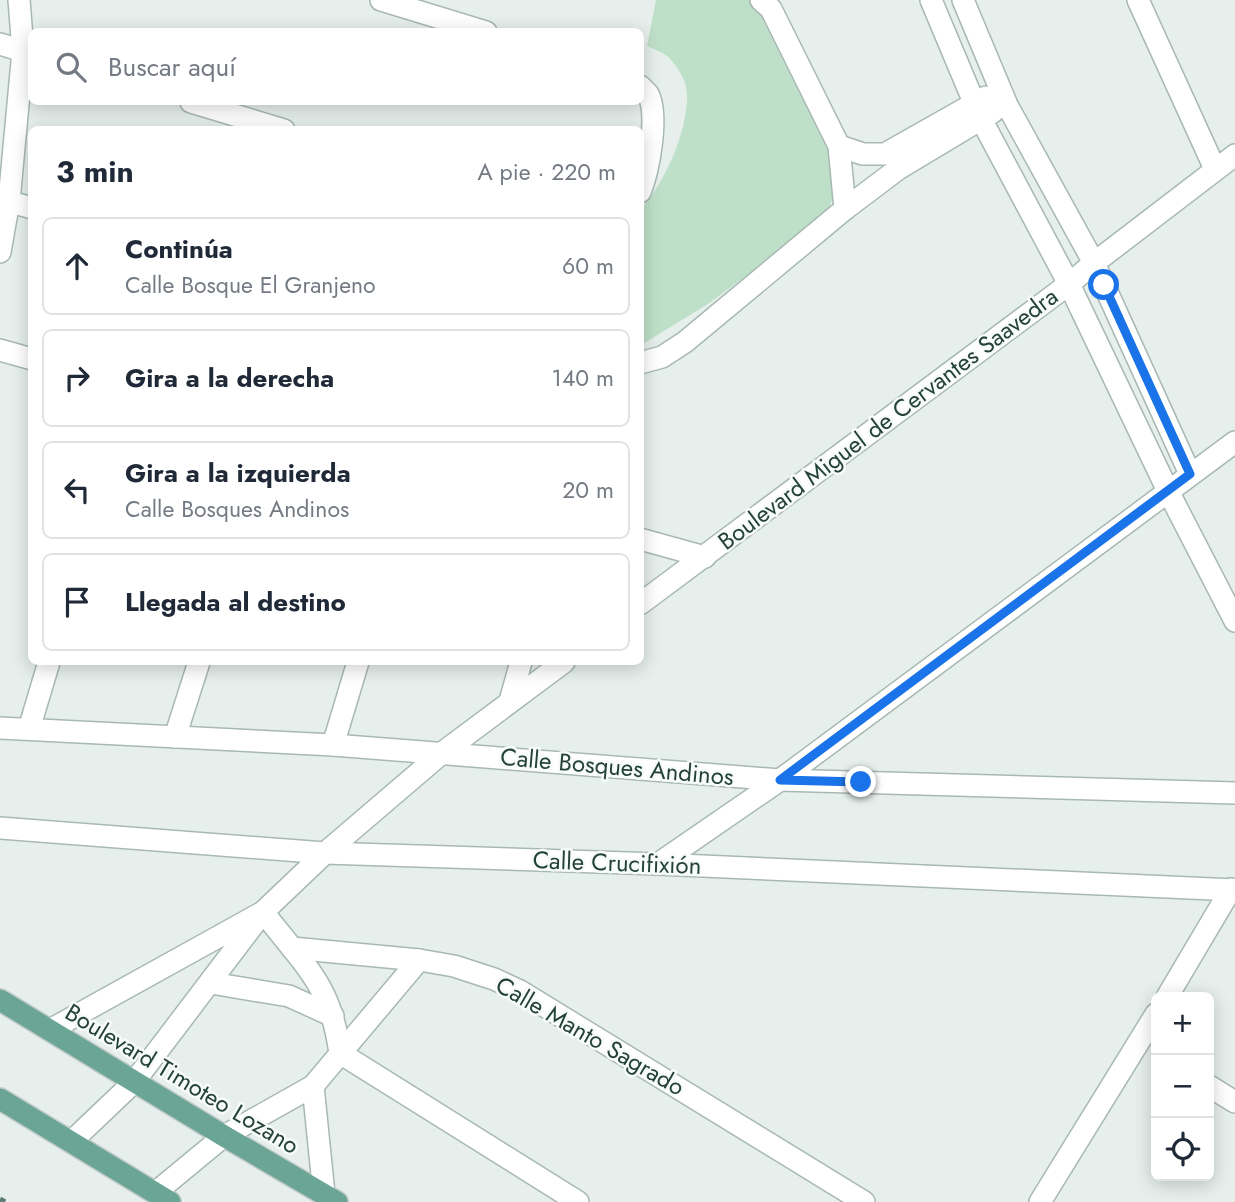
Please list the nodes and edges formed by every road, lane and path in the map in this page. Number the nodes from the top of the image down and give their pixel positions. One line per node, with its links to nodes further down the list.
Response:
1 (19, 0): 9 (street)
2 (381, 0): 7 (street)
3 (761, 0): 15 (street)
4 (931, 0): 13 (street)
5 (963, 0): 11 (street)
6 (1138, 0): 17 (street)
7 (472, 28)
8 (0, 44): 9 (street)
9 (27, 52): 19 (street)
10 (644, 90): 18 (street)
11 (1003, 97): 13 (street); 23 (street)
12 (201, 105): 14 (street)
13 (978, 111): 15 (street); 21 (street); 24 (street)
14 (271, 126)
15 (839, 146): 21 (street)
16 (1235, 155): 17 (street, Boulevard Miguel de Cervantes Saavedra)
17 (1216, 169): 23 (street, Boulevard Miguel de Cervantes Saavedra)
18 (644, 182)
19 (4, 200): 20 (street); 22 (street)
20 (28, 207)
21 (845, 209): 27 (street)
22 (0, 252)
23 (1094, 262): 24 (street, Boulevard Miguel de Cervantes Saavedra); 29 (street)
24 (1069, 284): 30 (street); 32 (street, Boulevard Miguel de Cervantes Saavedra)
25 (0, 350): 26 (street)
26 (28, 358)
27 (644, 362)
28 (1235, 442): 29 (street)
29 (1190, 474): 30 (street)
30 (1168, 491): 34 (street); 46 (street)
31 (644, 540): 32 (street)
32 (705, 557): 33 (street, Boulevard Miguel de Cervantes Saavedra)
33 (644, 601)
34 (1235, 621)
35 (49, 665): 42 (street)
36 (198, 665): 43 (street)
37 (357, 665): 44 (street)
38 (520, 665): 40 (street)
39 (560, 665): 40 (street)
40 (510, 701): 45 (street)
41 (0, 728): 42 (street, Calle Bosques Andinos)
42 (29, 729): 43 (street, Calle Bosques Andinos)
43 (175, 737): 44 (street, Calle Bosques Andinos)
44 (333, 745): 45 (street, Calle Bosques Andinos)
45 (442, 753): 46 (street, Calle Bosques Andinos); 49 (street)
46 (780, 780): 47 (street, Calle Bosques Andinos); 50 (street)
47 (1235, 793)
48 (0, 828): 49 (street, Calle Crucifixión)
49 (325, 853): 50 (street, Calle Crucifixión); 52 (street)
50 (658, 864): 51 (street, Calle Crucifixión)
51 (1233, 890): 56 (street)
52 (263, 912): 53 (street); 55 (street); 59 (street)
53 (292, 948): 54 (street, Calle Manto Sagrado); 58 (street)
54 (419, 960): 61 (street); 72 (street, Calle Manto Sagrado)
55 (211, 983): 58 (street); 62 (street)
56 (1170, 992)
57 (0, 1000): 59 (main road, Boulevard Timoteo Lozano)
58 (333, 1016): 61 (street)
59 (50, 1030): 62 (main road, Boulevard Timoteo Lozano)
60 (1148, 1048): 73 (street)
61 (340, 1053): 63 (street); 71 (street)
62 (134, 1082): 67 (main road, Boulevard Timoteo Lozano); 68 (street)
63 (313, 1086): 67 (street); 70 (street)
64 (1214, 1089): 66 (street)
65 (0, 1099): 68 (main road)
66 (1235, 1102)
67 (223, 1136): 69 (street); 70 (main road, Boulevard Timoteo Lozano)
68 (71, 1142): 69 (main road)
69 (162, 1198)
70 (330, 1198)
71 (578, 1202)
72 (864, 1202)
73 (1040, 1202)

